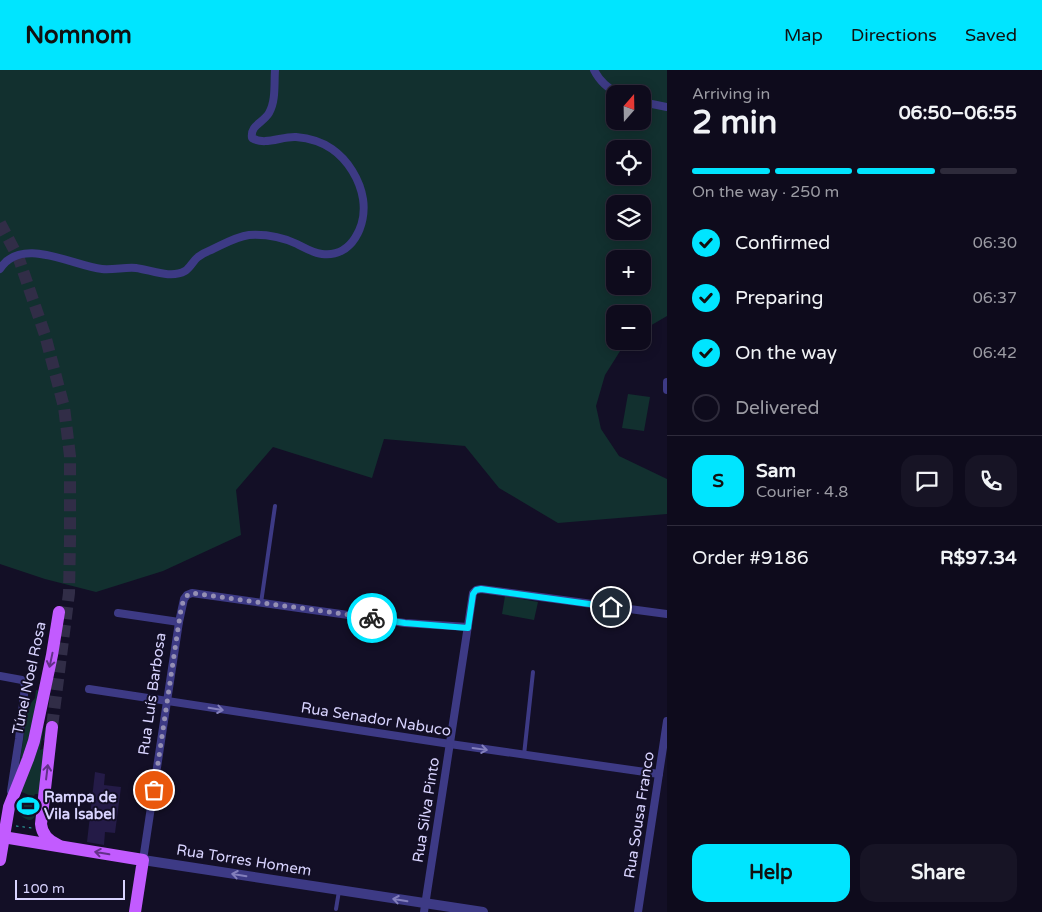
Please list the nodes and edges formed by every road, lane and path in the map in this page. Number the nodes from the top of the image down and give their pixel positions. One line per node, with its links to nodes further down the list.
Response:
1 (275, 70): 6 (street)
2 (594, 70): 3 (street)
3 (606, 86)
4 (651, 104): 5 (street)
5 (667, 108)
6 (0, 269)
7 (667, 383): 8 (street)
8 (667, 390)
9 (275, 506): 10 (lane)
10 (261, 603): 14 (street, Rua Luís Barbosa); 15 (street)
11 (59, 612): 25 (main road, Túnel Noel Rosa, one-way to 25)
12 (118, 613): 14 (street)
13 (667, 614): 15 (street, Rua Silva Pinto)
14 (179, 622): 19 (street, Rua Luís Barbosa)
15 (468, 628): 22 (street, Rua Silva Pinto)
16 (533, 672): 23 (lane)
17 (0, 676): 25 (street)
18 (89, 689): 19 (street, Rua Senador Nabuco)
19 (168, 702): 22 (street, Rua Senador Nabuco, one-way to 22); 31 (street, Rua Luís Barbosa)
20 (667, 722): 24 (street, Rua Sousa Franco)
21 (52, 727): 29 (main road, one-way to 21)
22 (450, 744): 23 (street, Rua Senador Nabuco, one-way to 23); 33 (street, Rua Silva Pinto)
23 (524, 755): 24 (street, Rua Senador Nabuco)
24 (659, 774): 37 (street, Rua Sousa Franco)
25 (9, 807): 28 (main road, Túnel Noel Rosa)
26 (11, 824): 27 (path)
27 (38, 829)
28 (2, 836): 29 (main road, Rua Torres Homem); 30 (main road, Túnel Noel Rosa)
29 (60, 846): 31 (main road, Rua Torres Homem, one-way to 29)
30 (0, 860)
31 (143, 860): 32 (street, Rua Torres Homem, one-way to 31); 35 (main road, Rua Luís Barbosa)
32 (339, 891): 33 (street, Rua Torres Homem, one-way to 32); 34 (lane)
33 (424, 908): 36 (street, Rua Torres Homem)
34 (336, 909)
35 (135, 912)
36 (483, 912)
37 (638, 912)

